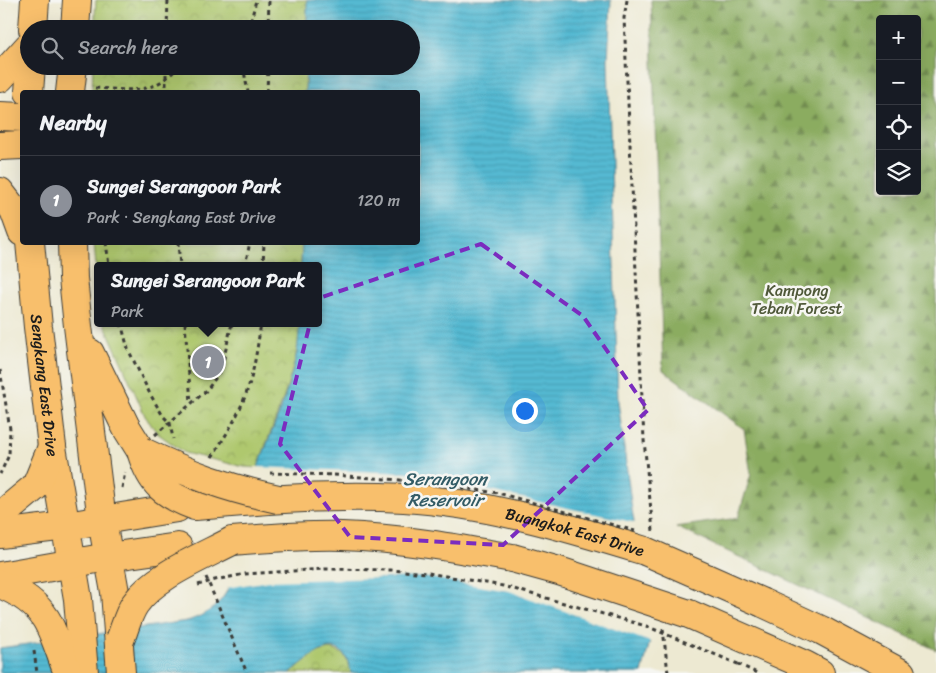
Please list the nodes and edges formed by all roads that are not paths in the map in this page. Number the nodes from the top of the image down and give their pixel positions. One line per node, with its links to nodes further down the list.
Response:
1 (36, 0): 3 (main road)
2 (77, 0): 4 (main road)
3 (34, 20)
4 (76, 20)
5 (20, 56): 8 (main road)
6 (30, 75): 9 (main road)
7 (77, 75): 10 (main road)
8 (0, 78)
9 (29, 90)
10 (83, 90)
11 (0, 116): 12 (main road)
12 (20, 117)
13 (20, 145): 14 (main road)
14 (0, 146)
15 (0, 192): 16 (main road, Sengkang East Drive)
16 (20, 224)
17 (28, 245): 20 (main road, Sengkang East Drive)
18 (72, 245): 19 (main road)
19 (78, 326): 21 (main road); 25 (main road)
20 (52, 447): 24 (main road); 26 (main road, Sengkang East Drive)
21 (142, 451): 22 (main road, bridge); 23 (main road, bridge)
22 (278, 499): 23 (main road, Buangkok East Drive, bridge); 38 (main road, Buangkok East Drive, bridge)
23 (186, 507): 25 (main road, Buangkok East Drive)
24 (0, 516)
25 (102, 521): 26 (main road, Buangkok East Drive); 29 (main road)
26 (66, 526): 27 (main road, Buangkok East Drive); 30 (main road, Sengkang East Drive)
27 (0, 534)
28 (232, 541): 29 (main road); 33 (main road, bridge); 37 (main road, bridge)
29 (108, 557): 30 (main road); 33 (main road)
30 (73, 564): 31 (main road); 35 (main road, Sengkang East Drive)
31 (0, 576)
32 (0, 584): 34 (main road)
33 (120, 640): 36 (main road)
34 (68, 673)
35 (84, 673)
36 (121, 673)
37 (820, 673)
38 (901, 673)

